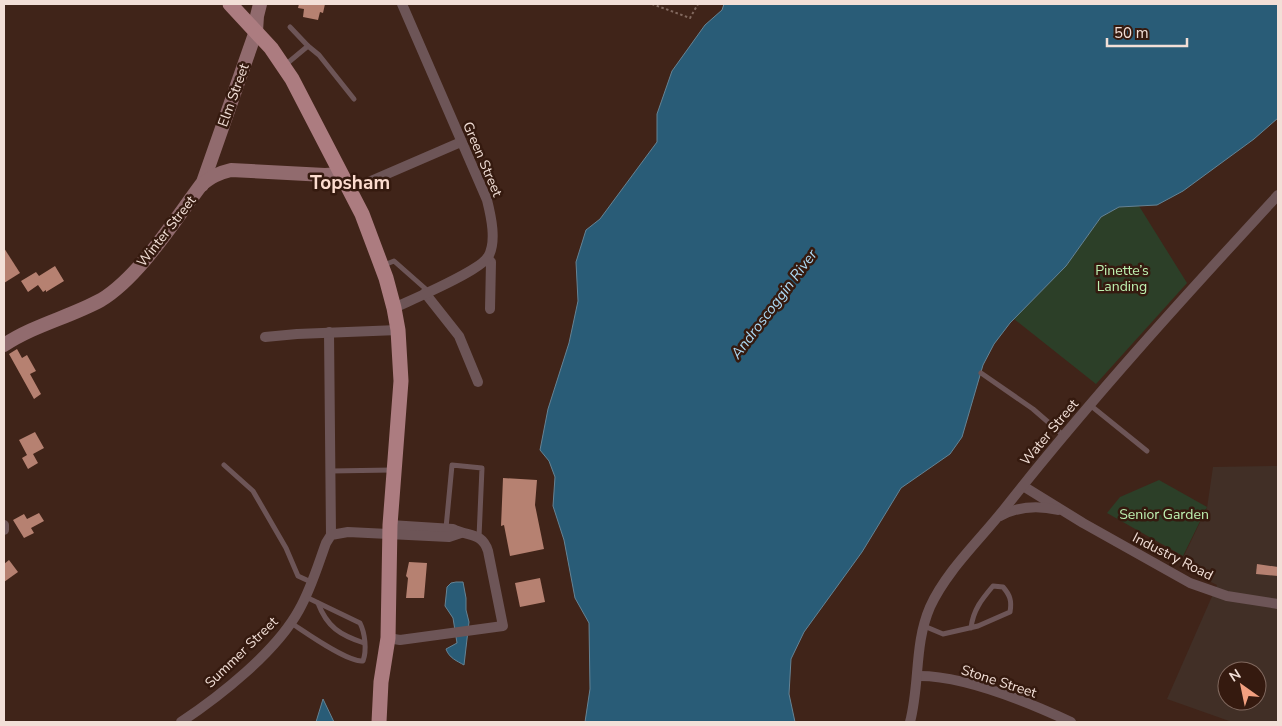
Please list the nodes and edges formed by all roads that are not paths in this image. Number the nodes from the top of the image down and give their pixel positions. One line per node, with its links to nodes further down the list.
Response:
1 (230, 4): 5 (main road)
2 (260, 4): 5 (street, Elm Street)
3 (402, 4): 9 (street, Green Street)
4 (290, 26): 6 (lane)
5 (256, 31): 7 (main road); 11 (street, Elm Street)
6 (308, 46): 7 (lane); 8 (lane)
7 (288, 72): 10 (main road)
8 (354, 98)
9 (462, 142): 12 (street); 14 (street, Green Street)
10 (341, 174): 11 (street, Winter Street); 12 (main road)
11 (201, 185): 22 (street, Winter Street)
12 (350, 190): 15 (main road)
13 (1278, 195): 25 (street, Water Street)
14 (487, 258): 16 (street); 18 (street)
15 (382, 266): 16 (lane); 17 (main road)
16 (427, 292): 17 (street); 24 (street)
17 (394, 308): 19 (main road)
18 (490, 309)
19 (398, 330): 20 (street); 29 (main road)
20 (329, 332): 21 (street); 30 (street, Summer Street)
21 (265, 336)
22 (4, 345)
23 (981, 373): 26 (lane)
24 (478, 382)
25 (1089, 405): 26 (street, Water Street); 27 (lane)
26 (1064, 435): 31 (street, Water Street)
27 (1147, 451)
28 (224, 465): 41 (lane)
29 (394, 470): 30 (lane); 36 (main road)
30 (331, 471): 39 (street, Summer Street)
31 (1022, 486): 32 (street, Industry Road); 33 (street, Water Street)
32 (1063, 511): 33 (street, Industry Road); 44 (street, Industry Road)
33 (997, 518): 46 (street, Water Street)
34 (4, 525): 37 (street)
35 (446, 528): 36 (street); 38 (street); 40 (lane)
36 (390, 529): 38 (street); 39 (street); 48 (main road)
37 (4, 530)
38 (461, 533): 40 (street)
39 (331, 536): 41 (street, Summer Street)
40 (479, 537): 48 (street)
41 (312, 583): 42 (street, Summer Street)
42 (306, 597): 43 (lane); 45 (street, Summer Street)
43 (318, 604): 49 (lane); 49 (lane)
44 (1278, 604)
45 (291, 623): 49 (lane); 51 (street, Summer Street)
46 (924, 626): 47 (lane); 50 (street, Water Street)
47 (971, 628): 47 (lane)
48 (388, 638): 52 (main road)
49 (364, 643)
50 (917, 676): 53 (street, Water Street); 54 (street, Stone Street)
51 (181, 722)
52 (379, 722)
53 (910, 722)
54 (1071, 722)

